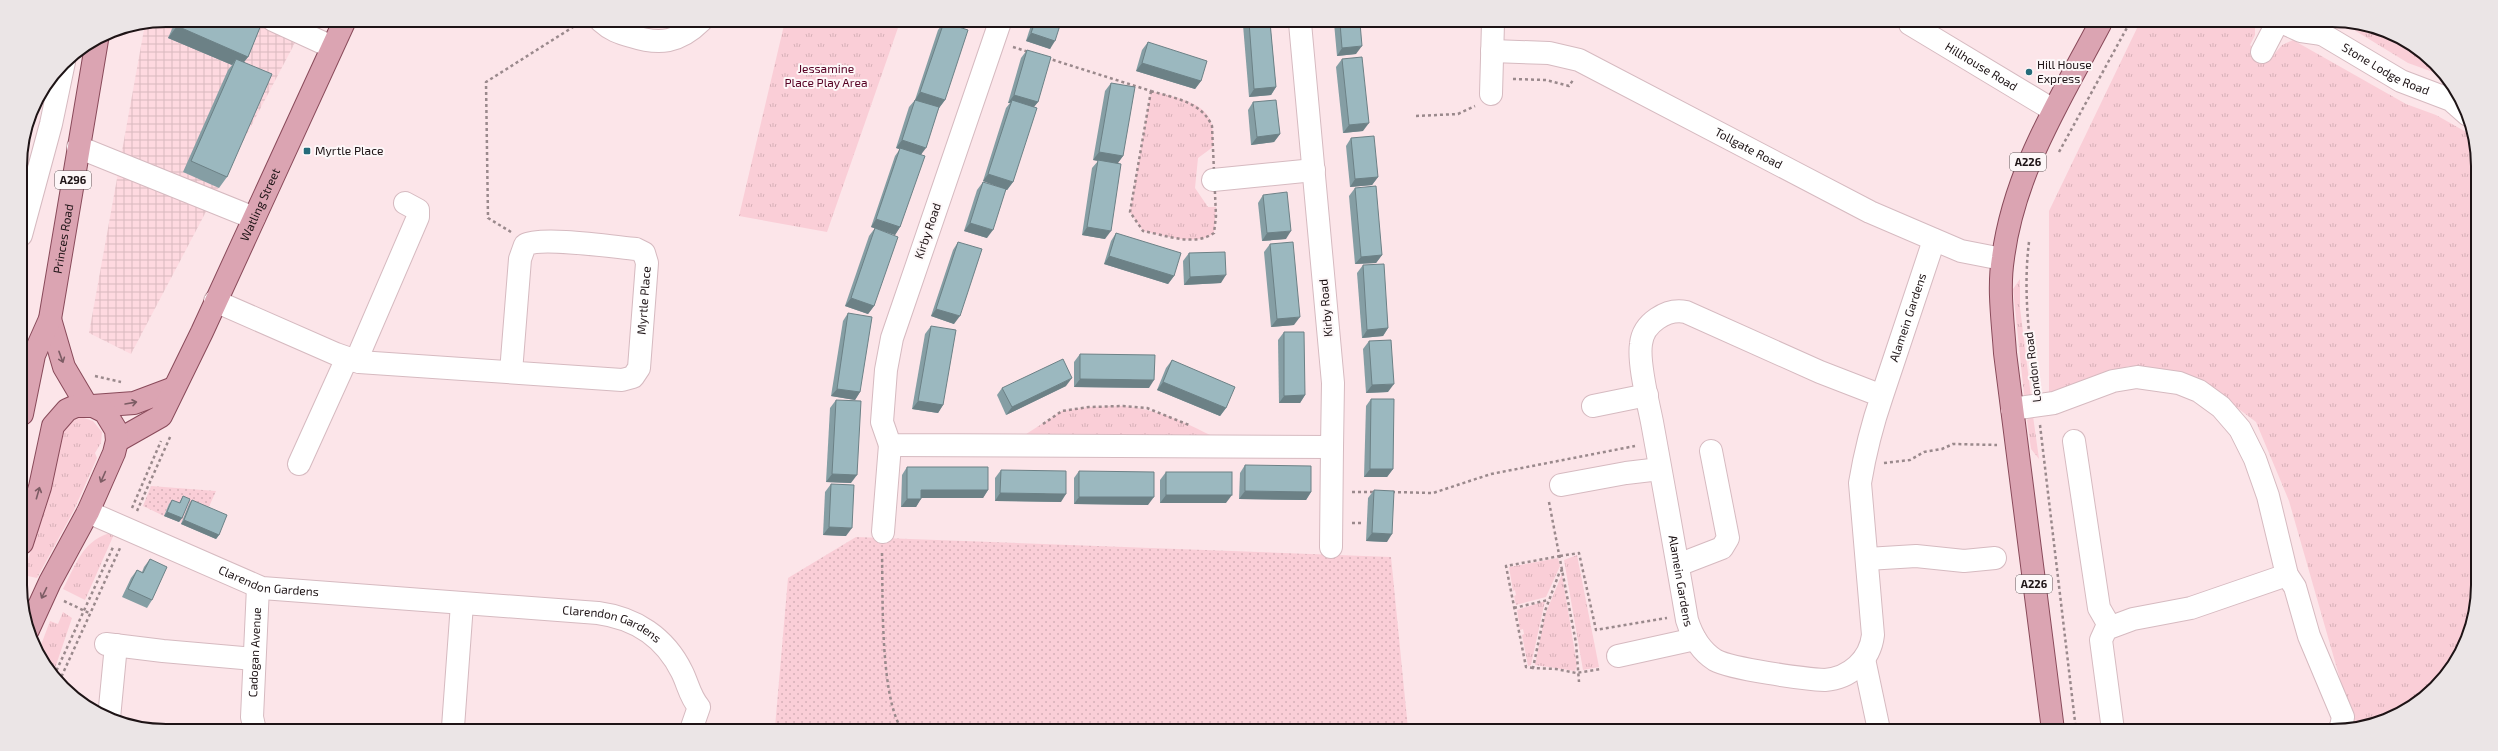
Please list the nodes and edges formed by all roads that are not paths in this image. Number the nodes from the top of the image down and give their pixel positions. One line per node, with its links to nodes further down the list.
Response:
1 (288, 27): 14 (street)
2 (342, 27): 14 (main road, Watling Street)
3 (608, 27): 4 (street)
4 (696, 27)
5 (1300, 27): 22 (street, Kirby Road)
6 (1493, 27): 15 (street)
7 (1915, 27): 20 (street, Hillhouse Road)
8 (2098, 27): 20 (main road, A226)
9 (2275, 27): 16 (street)
10 (2292, 27): 11 (street, Stone Lodge Road)
11 (2318, 29): 18 (street, Stone Lodge Road)
12 (997, 31): 42 (street, Kirby Road)
13 (96, 47): 21 (main road, Princes Road / A296)
14 (332, 48): 26 (main road, Watling Street)
15 (1492, 51): 19 (street); 27 (street, Tollgate Road)
16 (2262, 52)
17 (61, 76): 25 (street)
18 (2452, 97)
19 (1485, 98)
20 (2053, 110): 28 (main road, A226)
21 (78, 147): 26 (street); 30 (main road, Princes Road / A296)
22 (1314, 170): 23 (street); 43 (street, Kirby Road)
23 (1213, 180)
24 (405, 203): 31 (street)
25 (27, 213)
26 (254, 218): 29 (main road, Watling Street)
27 (1934, 240): 28 (street, Tollgate Road); 36 (street, Alamein Gardens)
28 (2002, 259): 39 (main road, A226)
29 (215, 301): 31 (street, Myrtle Place); 33 (main road, Watling Street)
30 (50, 319): 34 (main road, Princes Road / A296); 37 (main road, Princes Road / A296, one-way to 37)
31 (352, 360): 32 (street, Myrtle Place); 45 (street)
32 (511, 372): 32 (street, Myrtle Place)
33 (174, 388): 37 (main road, one-way to 33); 40 (main road, Watling Street)
34 (27, 389)
35 (1647, 395): 36 (street, Alamein Gardens); 38 (street); 46 (street, Alamein Gardens)
36 (1882, 396): 53 (street, Alamein Gardens)
37 (90, 406): 40 (main road); 49 (main road, one-way to 37)
38 (1594, 406)
39 (2012, 409): 55 (street); 69 (main road, A226)
40 (117, 441): 48 (main road, one-way to 48)
41 (2074, 441): 59 (street)
42 (890, 445): 43 (street); 50 (street, Kirby Road)
43 (1332, 447): 51 (street, Kirby Road)
44 (1711, 451): 54 (street)
45 (299, 464)
46 (1660, 469): 47 (street); 54 (street, Alamein Gardens)
47 (1554, 489)
48 (88, 512): 56 (street, Clarendon Gardens); 58 (main road, one-way to 58)
49 (27, 527)
50 (883, 532)
51 (1331, 547)
52 (1995, 558): 53 (street)
53 (1867, 559): 62 (street, Alamein Gardens)
54 (1678, 564): 60 (street, Alamein Gardens)
55 (2287, 575): 59 (street); 71 (street)
56 (258, 587): 57 (street, Clarendon Gardens); 61 (street, Cadogan Avenue)
57 (462, 604): 66 (street); 67 (street, Clarendon Gardens)
58 (32, 621)
59 (2110, 627): 70 (street)
60 (1696, 639): 62 (street, Alamein Gardens); 63 (street)
61 (254, 659): 64 (street); 65 (street, Cadogan Avenue)
62 (1864, 659): 68 (street)
63 (1613, 662)
64 (109, 711)
65 (253, 722)
66 (453, 724)
67 (693, 724)
68 (1878, 724)
69 (2052, 724)
70 (2112, 724)
71 (2342, 724)

